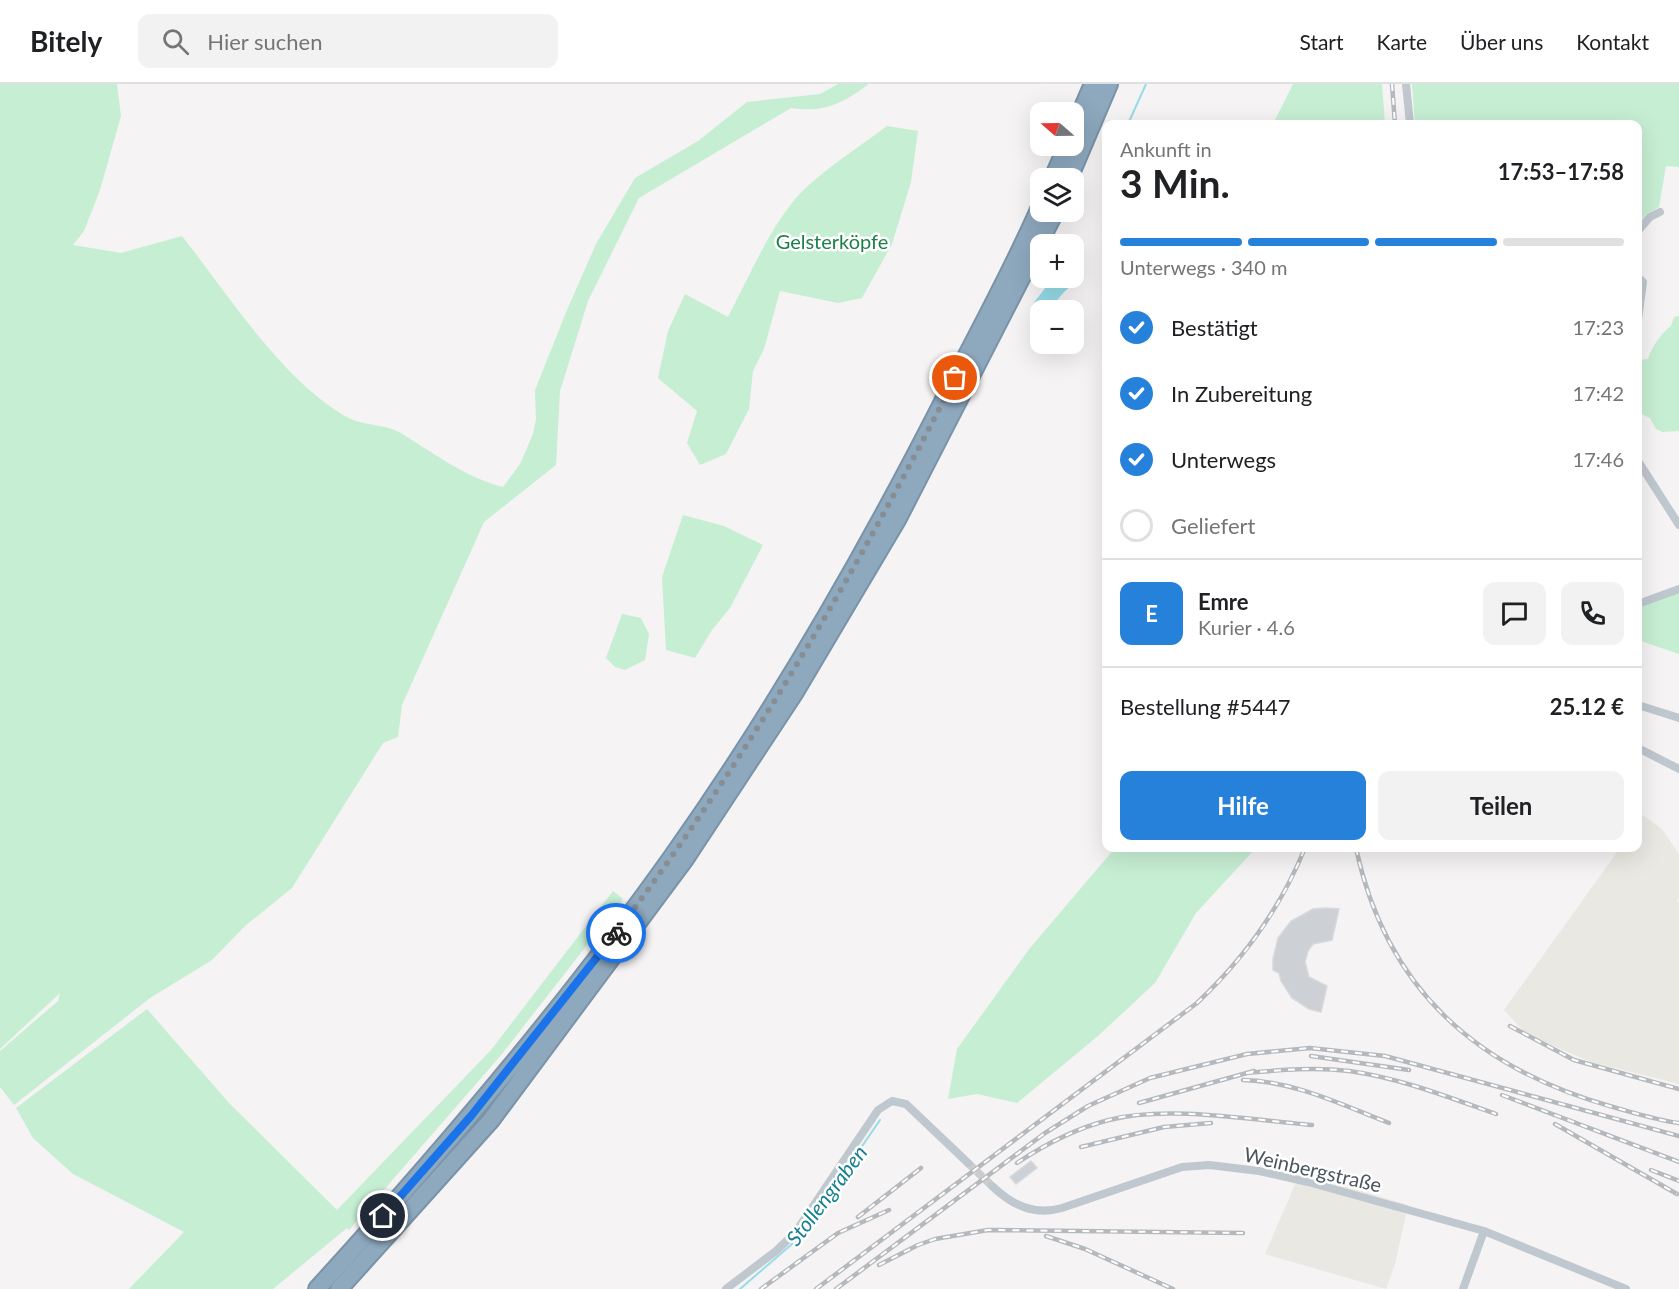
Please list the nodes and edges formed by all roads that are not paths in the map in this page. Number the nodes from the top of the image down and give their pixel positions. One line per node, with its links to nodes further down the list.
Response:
1 (1093, 84): 4 (highway)
2 (1109, 84): 6 (highway)
3 (1406, 84): 5 (street)
4 (1084, 105)
5 (1410, 120)
6 (1073, 168)
7 (1660, 212): 10 (street)
8 (1032, 222): 22 (highway)
9 (1050, 222): 23 (highway)
10 (1642, 226)
11 (1642, 467): 12 (street)
12 (1679, 525)
13 (1679, 589): 14 (street)
14 (1642, 603)
15 (1642, 706): 16 (street)
16 (1679, 718)
17 (1642, 750): 18 (street)
18 (1679, 770)
19 (968, 1163): 24 (street)
20 (992, 1186): 21 (street, Weinbergstraße)
21 (1484, 1231): 25 (street); 26 (street, Weinbergstraße)
22 (318, 1289)
23 (339, 1289)
24 (726, 1289)
25 (1463, 1289)
26 (1626, 1289)

